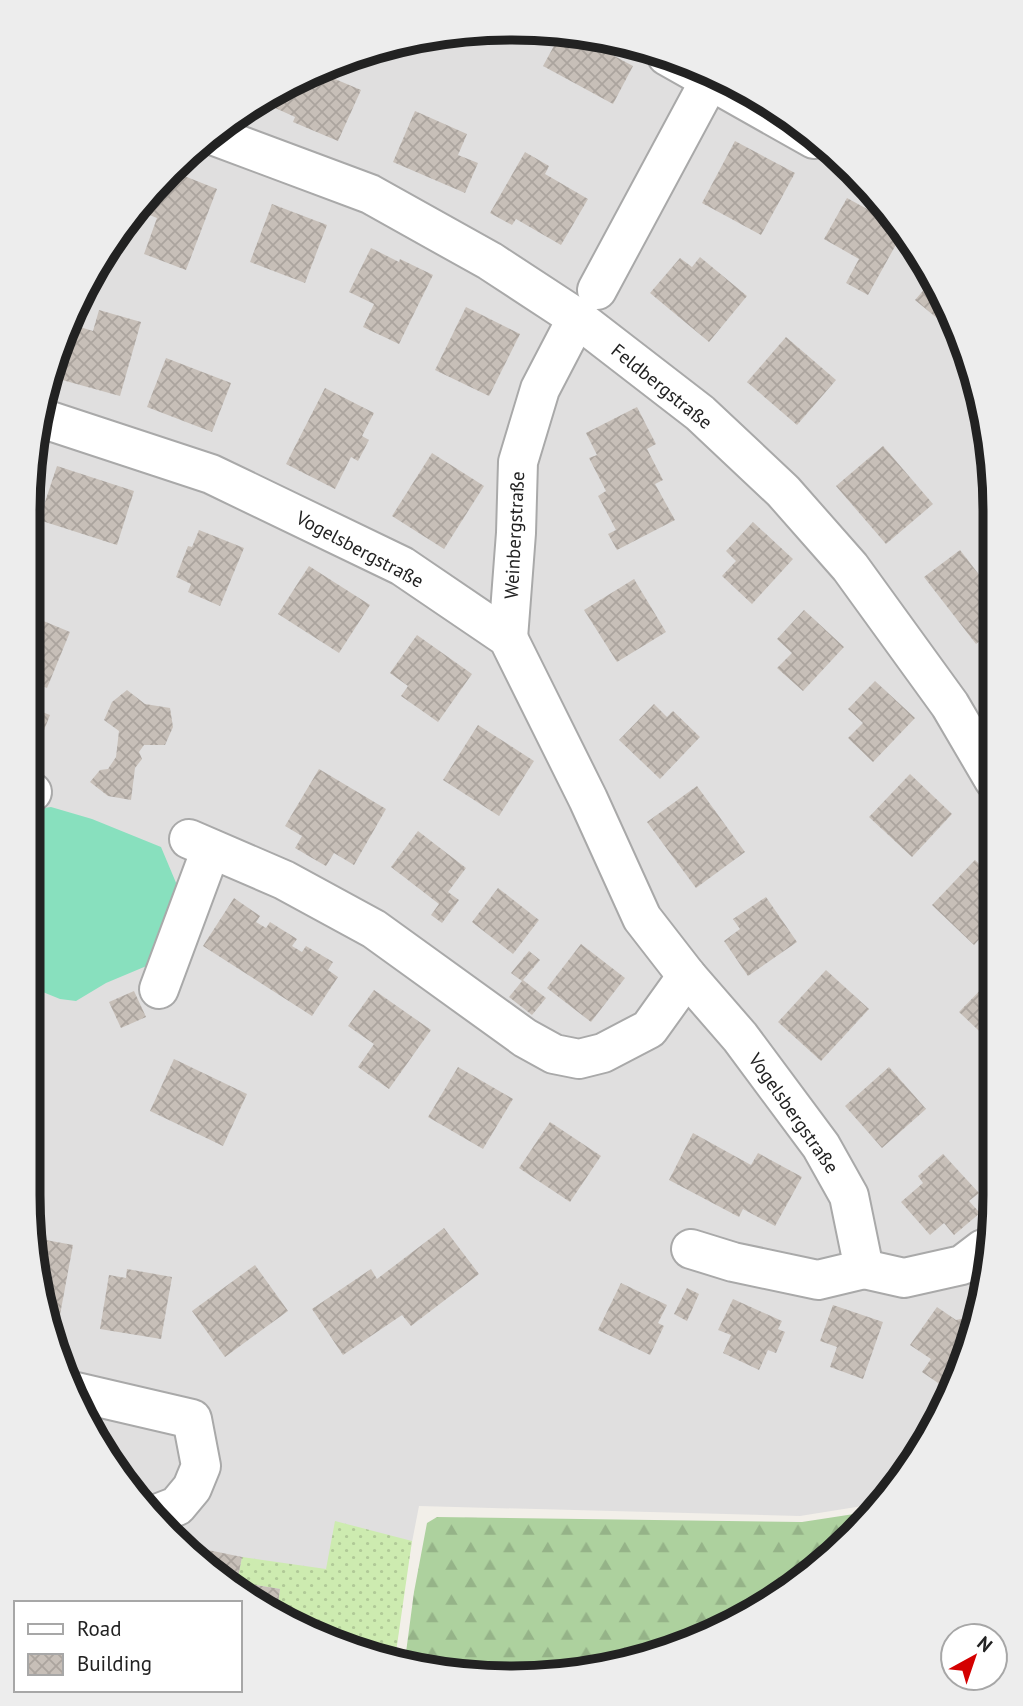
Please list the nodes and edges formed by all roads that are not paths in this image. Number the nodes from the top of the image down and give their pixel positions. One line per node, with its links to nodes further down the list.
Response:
1 (706, 83): 3 (street, Weinbergstraße)
2 (223, 139): 3 (street, Feldbergstraße)
3 (587, 304): 5 (street, Weinbergstraße); 6 (street, Feldbergstraße)
4 (49, 421): 5 (street, Vogelsbergstraße)
5 (508, 638): 7 (street, Vogelsbergstraße)
6 (983, 761)
7 (687, 976): 8 (street); 11 (street, Vogelsbergstraße)
8 (159, 989)
9 (691, 1249): 11 (street)
10 (979, 1253): 11 (street)
11 (864, 1269)
12 (85, 1394): 13 (street)
13 (167, 1516)

